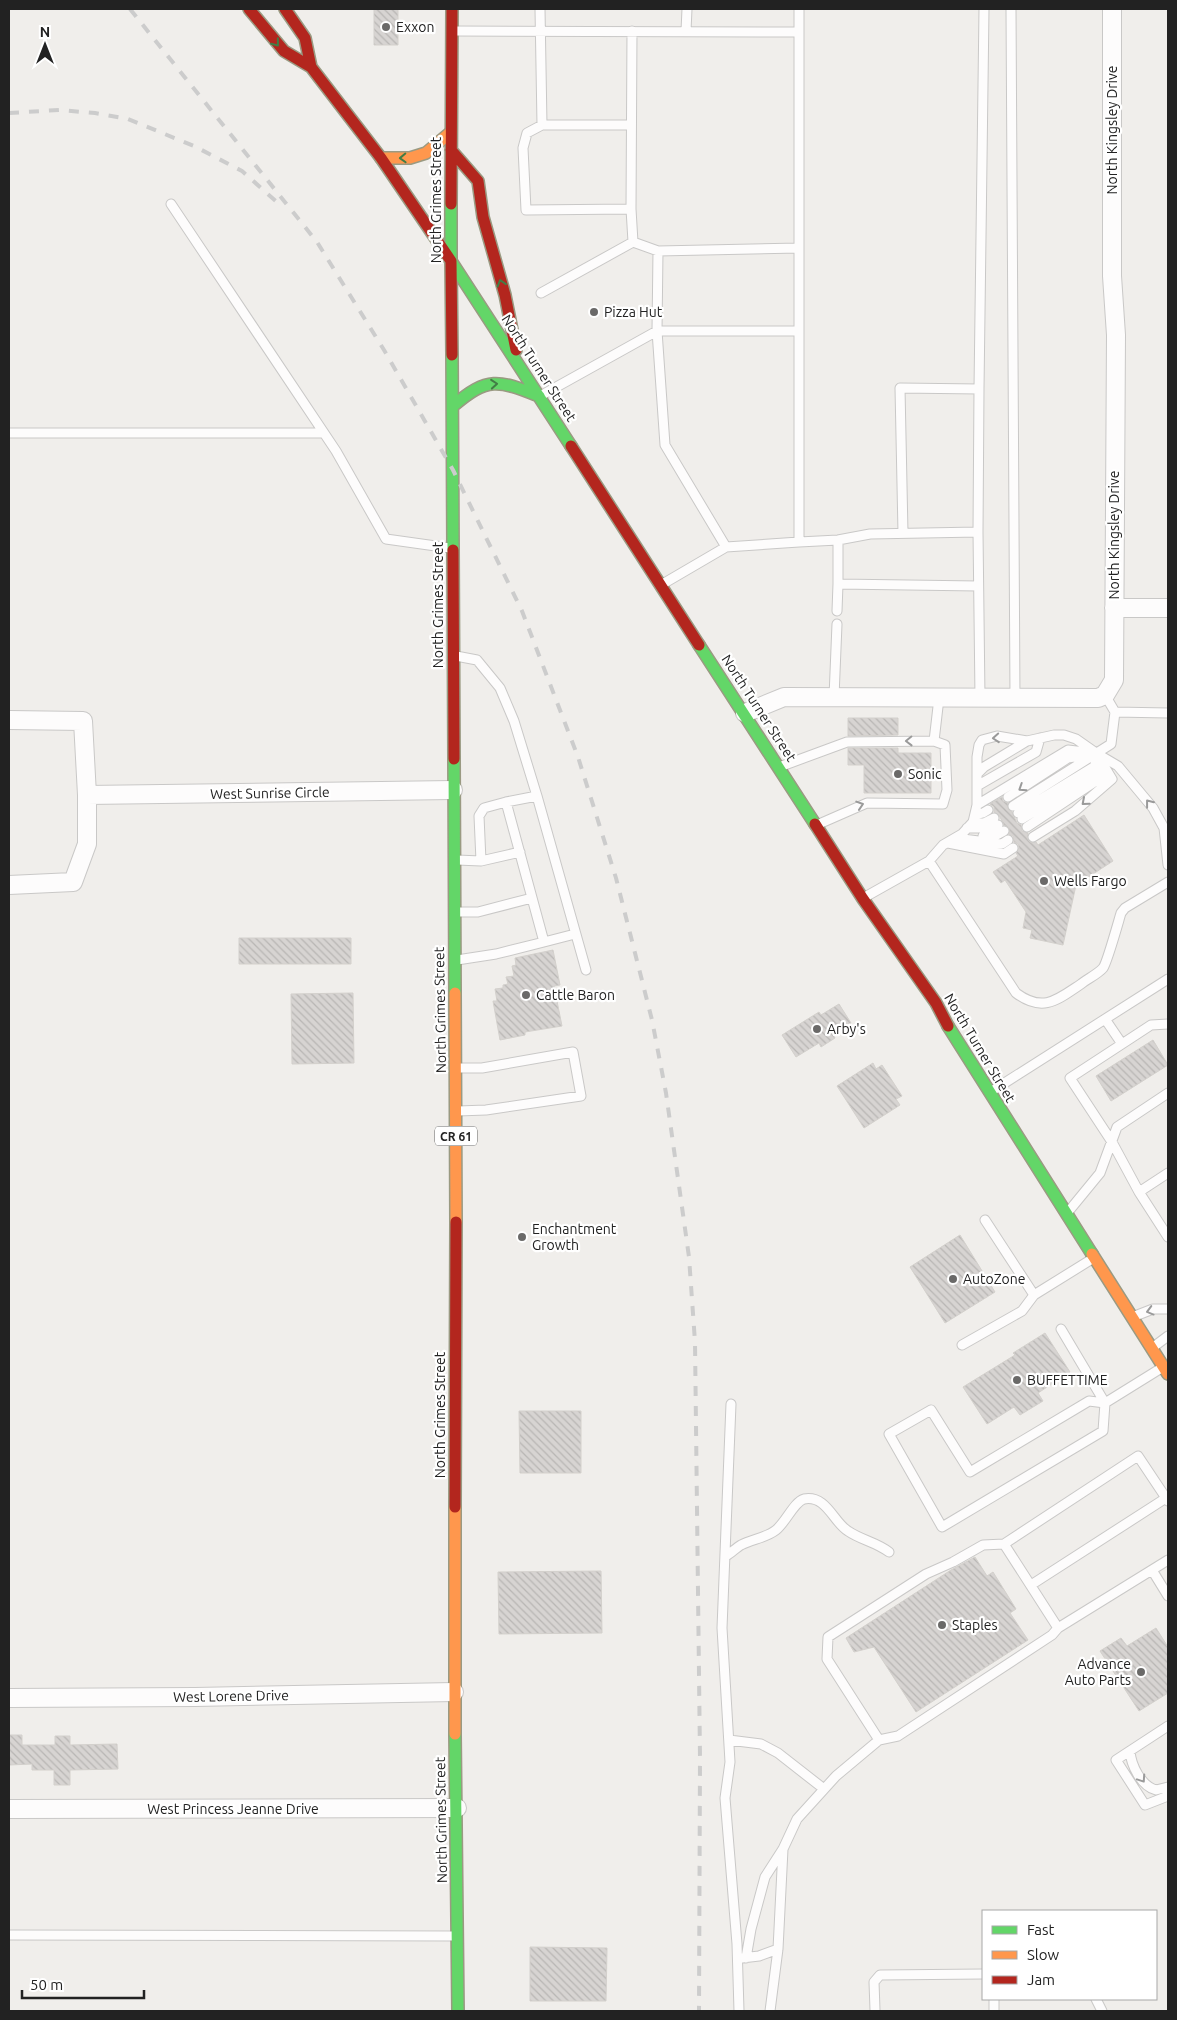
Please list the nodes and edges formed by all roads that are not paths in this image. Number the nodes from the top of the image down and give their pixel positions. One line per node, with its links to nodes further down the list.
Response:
1 (249, 9): 15 (main road, North Turner Street, one-way to 15)
2 (285, 9): 15 (main road, North Turner Street)
3 (452, 9): 10 (main road, North Grimes Street / CR 61)
4 (540, 9): 11 (lane)
5 (687, 9): 13 (lane)
6 (799, 9): 14 (lane)
7 (984, 9): 31 (lane)
8 (1011, 9): 54 (lane)
9 (1112, 9): 45 (street, North Kingsley Drive)
10 (452, 31): 11 (lane); 18 (main road, North Grimes Street / CR 61)
11 (540, 31): 12 (lane); 16 (lane)
12 (632, 31): 13 (lane); 17 (lane)
13 (686, 31): 14 (lane)
14 (799, 32): 24 (lane)
15 (312, 67): 20 (main road, North Turner Street)
16 (542, 125): 17 (lane); 22 (lane)
17 (631, 125): 22 (lane)
18 (452, 132): 19 (main road, North Grimes Street / CR 61); 20 (main road, one-way to 20)
19 (452, 150): 26 (main road, North Grimes Street / CR 61); 30 (main road, one-way to 19)
20 (381, 158): 26 (main road, North Turner Street)
21 (171, 204): 35 (lane)
22 (631, 209): 23 (lane)
23 (633, 242): 25 (lane); 27 (lane)
24 (799, 248): 25 (lane); 29 (lane)
25 (658, 251): 28 (lane)
26 (452, 261): 30 (main road, North Turner Street); 33 (main road, North Grimes Street / CR 61)
27 (541, 293)
28 (657, 330): 29 (lane); 32 (lane); 40 (lane)
29 (799, 331): 39 (lane)
30 (520, 365): 32 (main road, North Turner Street)
31 (979, 389): 36 (lane); 37 (lane)
32 (539, 396): 33 (main road, one-way to 32); 43 (main road, North Turner Street)
33 (453, 406): 41 (main road, North Grimes Street / CR 61)
34 (10, 433): 35 (lane)
35 (324, 433): 41 (lane)
36 (978, 532): 37 (lane); 44 (lane)
37 (904, 533): 38 (lane)
38 (838, 540): 39 (lane); 42 (lane)
39 (799, 542): 40 (lane)
40 (726, 546): 43 (lane)
41 (453, 548): 49 (main road, North Grimes Street / CR 61)
42 (838, 584): 44 (lane); 47 (lane)
43 (660, 585): 56 (main road, North Turner Street)
44 (978, 586): 53 (lane)
45 (1114, 608): 46 (street); 50 (street, North Kingsley Drive)
46 (1168, 608)
47 (837, 611)
48 (837, 624): 51 (lane)
49 (453, 656): 66 (main road, North Grimes Street / CR 61); 68 (lane)
50 (1105, 695): 54 (street); 55 (lane)
51 (834, 697): 52 (street); 56 (street)
52 (939, 698): 53 (street); 60 (lane)
53 (980, 698): 54 (street)
54 (1015, 699)
55 (1115, 712): 57 (lane); 62 (lane)
56 (745, 713): 63 (main road, North Turner Street)
57 (1168, 713)
58 (9, 720): 67 (street)
59 (1040, 738): 61 (lane); 62 (lane); 65 (lane)
60 (934, 741): 63 (lane, one-way to 63); 72 (lane, one-way to 60)
61 (1027, 741): 64 (lane); 64 (lane, one-way to 64)
62 (1096, 753): 62 (lane); 69 (lane, one-way to 69); 71 (lane); 74 (lane, one-way to 74); 81 (lane, one-way to 62)
63 (780, 767): 72 (main road, North Turner Street)
64 (977, 774): 65 (lane)
65 (977, 786): 71 (lane)
66 (453, 790): 67 (street, West Sunrise Circle); 78 (main road, North Grimes Street / CR 61)
67 (87, 794): 83 (street)
68 (537, 796): 70 (lane); 87 (lane)
69 (1008, 797)
70 (506, 802): 77 (lane); 79 (lane)
71 (977, 805): 73 (lane)
72 (816, 825): 85 (main road, North Turner Street)
73 (963, 830): 73 (lane); 75 (lane); 76 (lane); 80 (lane)
74 (1033, 836)
75 (1008, 840)
76 (1013, 848)
77 (520, 852): 79 (lane); 84 (lane)
78 (454, 860): 79 (lane); 86 (main road, North Grimes Street / CR 61)
79 (482, 861)
80 (929, 861): 82 (lane); 85 (lane)
81 (1168, 865)
82 (1168, 882)
83 (9, 885)
84 (532, 898): 86 (lane); 88 (lane)
85 (863, 899): 96 (main road, North Turner Street)
86 (454, 912): 89 (main road, North Grimes Street / CR 61)
87 (575, 934): 88 (lane); 90 (lane)
88 (544, 942): 89 (lane)
89 (454, 960): 95 (main road, North Grimes Street / CR 61)
90 (586, 970)
91 (1168, 979): 92 (lane)
92 (1105, 1019): 94 (lane); 96 (lane)
93 (1168, 1024): 94 (lane)
94 (1122, 1044): 99 (lane)
95 (456, 1068): 98 (main road, North Grimes Street / CR 61); 98 (lane)
96 (989, 1093): 102 (main road, North Turner Street)
97 (1168, 1093): 99 (lane)
98 (456, 1111): 125 (main road, North Grimes Street / CR 61)
99 (1112, 1142): 101 (lane); 102 (lane)
100 (1168, 1173): 101 (lane)
101 (1140, 1192): 104 (lane)
102 (1067, 1214): 105 (main road, North Turner Street)
103 (985, 1220): 106 (lane)
104 (1168, 1237)
105 (1094, 1257): 106 (lane); 108 (main road, North Turner Street)
106 (1034, 1295): 111 (lane)
107 (1168, 1309): 108 (lane, one-way to 108)
108 (1132, 1317): 112 (main road, North Turner Street)
109 (1061, 1329): 114 (lane)
110 (1168, 1336): 112 (lane)
111 (962, 1345)
112 (1151, 1348): 113 (main road, North Turner Street)
113 (1166, 1371): 114 (lane)
114 (1105, 1403): 114 (lane)
115 (731, 1404): 119 (lane)
116 (1167, 1499): 117 (lane); 122 (lane)
117 (1004, 1544): 122 (lane); 129 (lane)
118 (889, 1552): 119 (lane)
119 (726, 1556): 128 (lane)
120 (1168, 1560): 121 (lane)
121 (1152, 1570): 123 (lane); 124 (lane)
122 (1031, 1585): 124 (lane)
123 (1168, 1596)
124 (1058, 1628): 129 (lane)
125 (454, 1692): 126 (street, West Lorene Drive); 134 (main road, North Grimes Street / CR 61)
126 (9, 1698)
127 (1168, 1726): 130 (lane)
128 (729, 1740): 132 (lane); 140 (lane)
129 (879, 1740): 132 (lane)
130 (1130, 1751): 131 (lane, one-way to 131); 133 (lane)
131 (1168, 1787)
132 (824, 1789): 136 (lane)
133 (1168, 1796)
134 (457, 1808): 135 (street, West Princess Jeanne Drive); 138 (main road, North Grimes Street / CR 61)
135 (9, 1809)
136 (783, 1849): 139 (lane); 140 (lane)
137 (9, 1935): 138 (lane)
138 (457, 1936): 143 (main road, North Grimes Street / CR 61)
139 (778, 1949): 140 (lane); 145 (lane)
140 (741, 1958): 144 (lane)
141 (982, 1974): 142 (lane)
142 (875, 2010)
143 (458, 2011)
144 (739, 2011)
145 (769, 2011)

